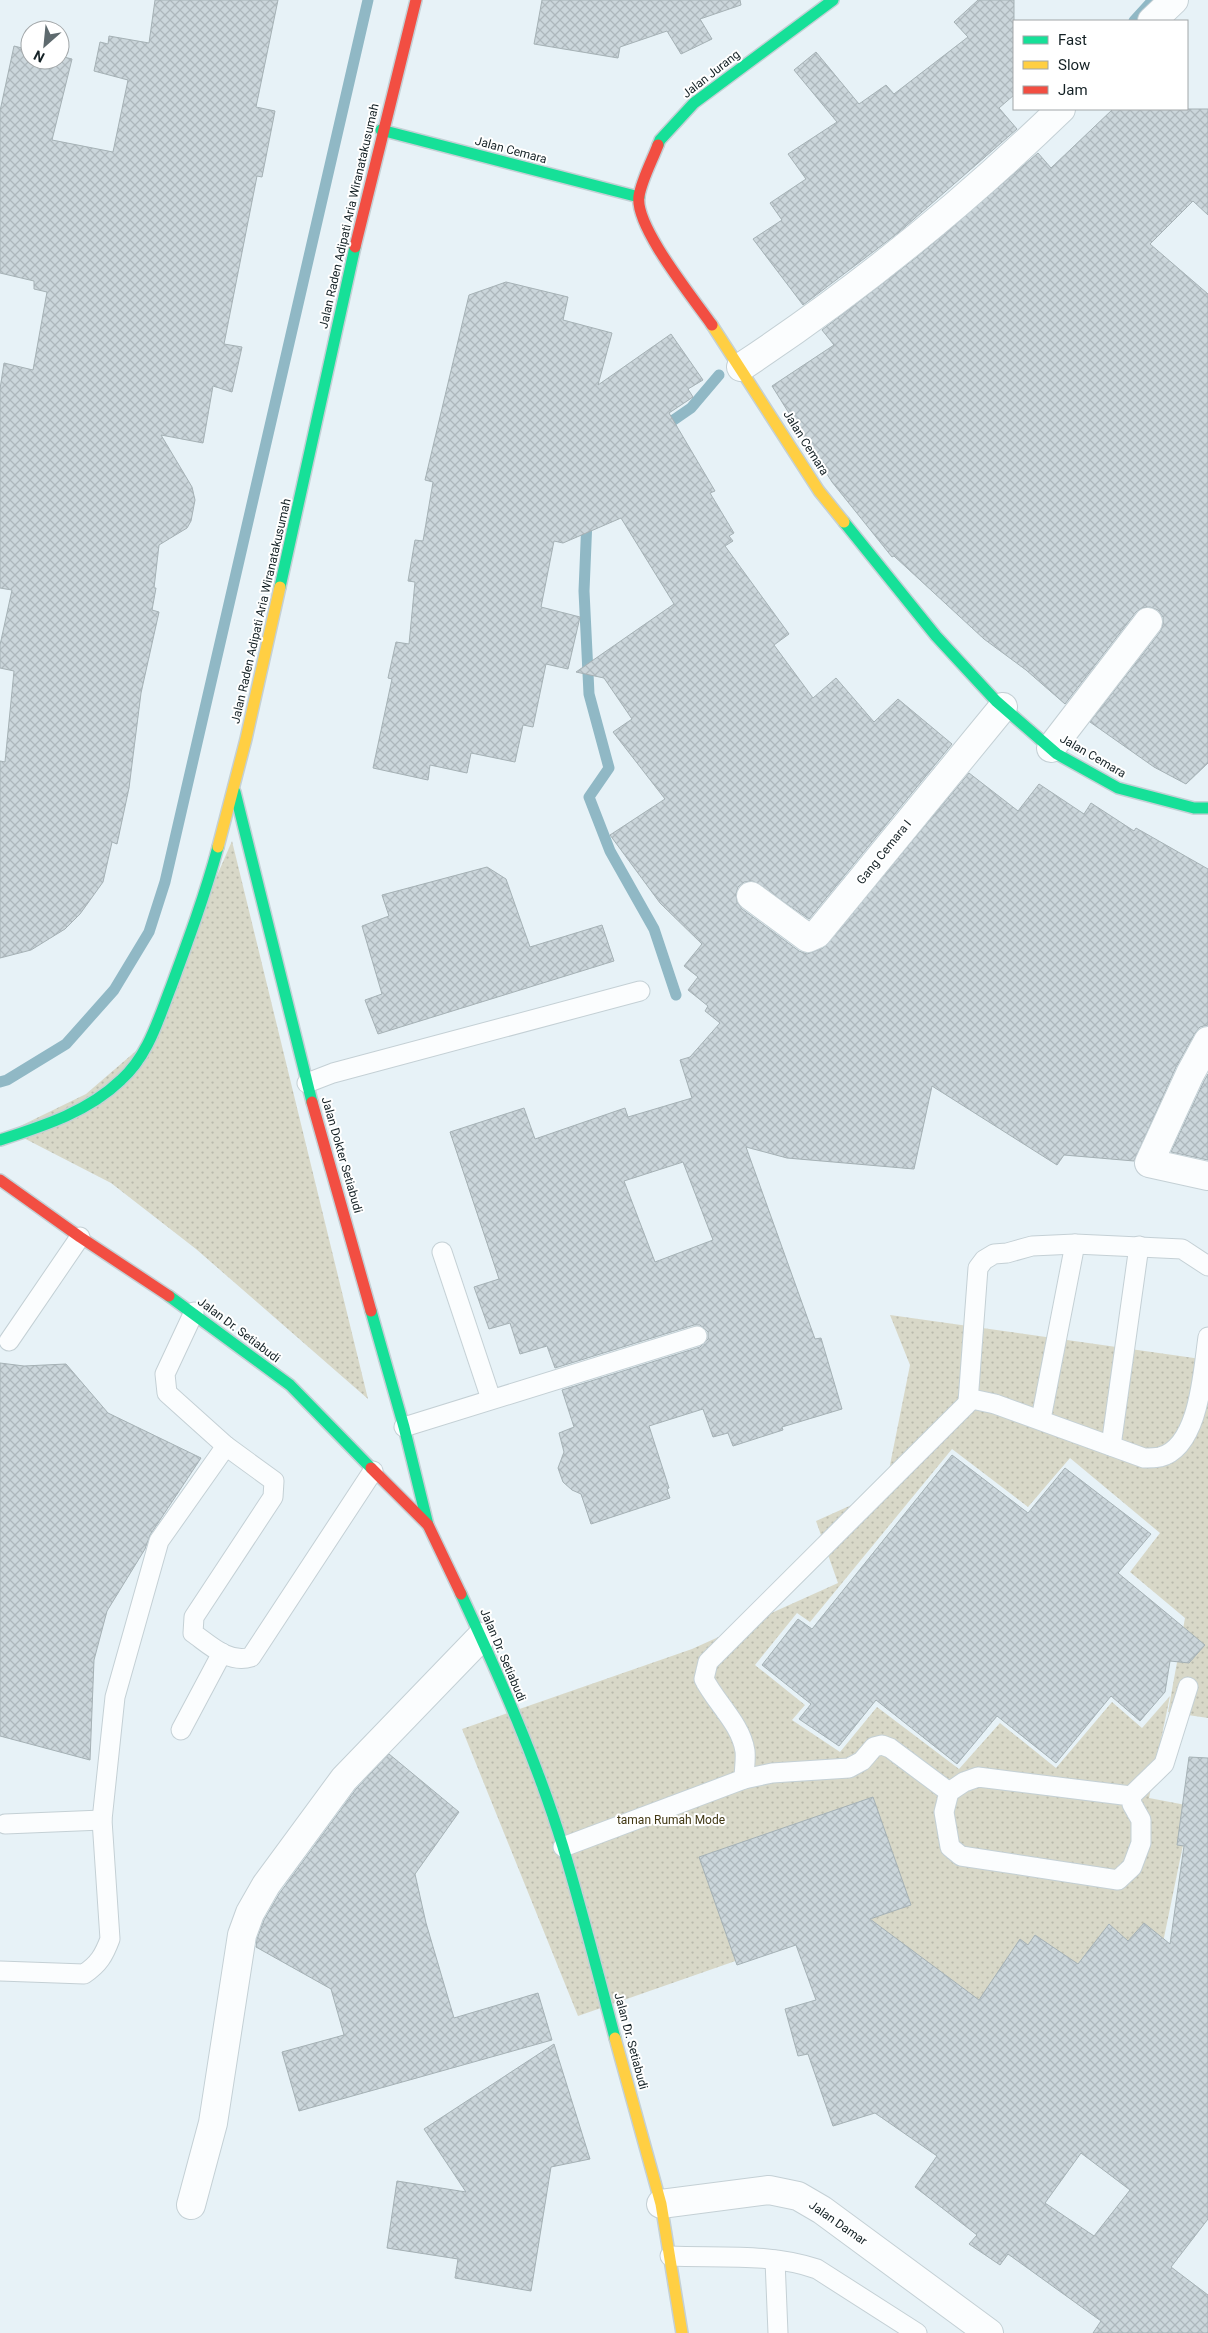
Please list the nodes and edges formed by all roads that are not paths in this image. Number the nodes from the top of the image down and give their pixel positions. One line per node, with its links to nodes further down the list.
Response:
1 (416, 0): 6 (main road, Jalan Raden Adipati Aria Wiranatakusumah)
2 (833, 0): 7 (main road, Jalan Jurang)
3 (1174, 0): 4 (street)
4 (1153, 20)
5 (1060, 110): 8 (street)
6 (382, 130): 7 (main road, Jalan Cemara); 12 (main road, Jalan Raden Adipati Aria Wiranatakusumah)
7 (639, 197): 8 (main road, Jalan Cemara)
8 (741, 367): 10 (main road, Jalan Cemara)
9 (1148, 622): 11 (street)
10 (1003, 707): 11 (main road, Jalan Cemara); 14 (street, Gang Cemara I)
11 (1051, 748): 13 (main road, Jalan Cemara)
12 (235, 791): 17 (main road, Jalan Dokter Setiabudi); 18 (main road, Jalan Raden Adipati Aria Wiranatakusumah)
13 (1208, 808)
14 (751, 896)
15 (640, 991): 17 (lane)
16 (1208, 1041): 19 (street)
17 (307, 1083): 33 (main road, Jalan Dokter Setiabudi)
18 (0, 1140)
19 (1208, 1176)
20 (0, 1180): 21 (main road, Jalan Dr. Setiabudi)
21 (80, 1237): 26 (main road, Jalan Dr. Setiabudi); 29 (lane)
22 (1075, 1244): 23 (lane); 31 (lane); 32 (lane)
23 (1139, 1246): 25 (lane); 35 (lane)
24 (442, 1252): 30 (lane)
25 (1208, 1266)
26 (194, 1312): 34 (lane); 36 (main road, Jalan Dr. Setiabudi)
27 (697, 1336): 30 (lane)
28 (1208, 1337): 35 (lane)
29 (9, 1341)
30 (490, 1399): 33 (lane)
31 (972, 1399): 32 (lane); 42 (lane)
32 (1041, 1419): 35 (lane)
33 (404, 1426): 37 (main road, Jalan Dokter Setiabudi)
34 (226, 1446): 39 (lane); 45 (lane)
35 (1111, 1446)
36 (373, 1471): 37 (main road, Jalan Dr. Setiabudi); 39 (lane)
37 (428, 1525): 38 (main road, Jalan Dr. Setiabudi)
38 (481, 1637): 47 (main road, Jalan Dr. Setiabudi); 50 (street)
39 (222, 1654): 41 (lane)
40 (1188, 1687): 44 (lane)
41 (181, 1730)
42 (744, 1779): 43 (lane); 47 (lane)
43 (949, 1792): 44 (lane); 44 (lane)
44 (1131, 1796)
45 (102, 1820): 46 (lane); 48 (lane)
46 (5, 1824)
47 (563, 1847): 49 (main road, Jalan Dr. Setiabudi)
48 (0, 1971)
49 (661, 2204): 51 (main road, Jalan Dr. Setiabudi); 56 (street, Jalan Damar)
50 (191, 2205)
51 (670, 2256): 52 (lane); 53 (main road, Jalan Dr. Setiabudi)
52 (775, 2260): 54 (lane); 55 (lane)
53 (682, 2333)
54 (778, 2333)
55 (917, 2333)
56 (989, 2333)

